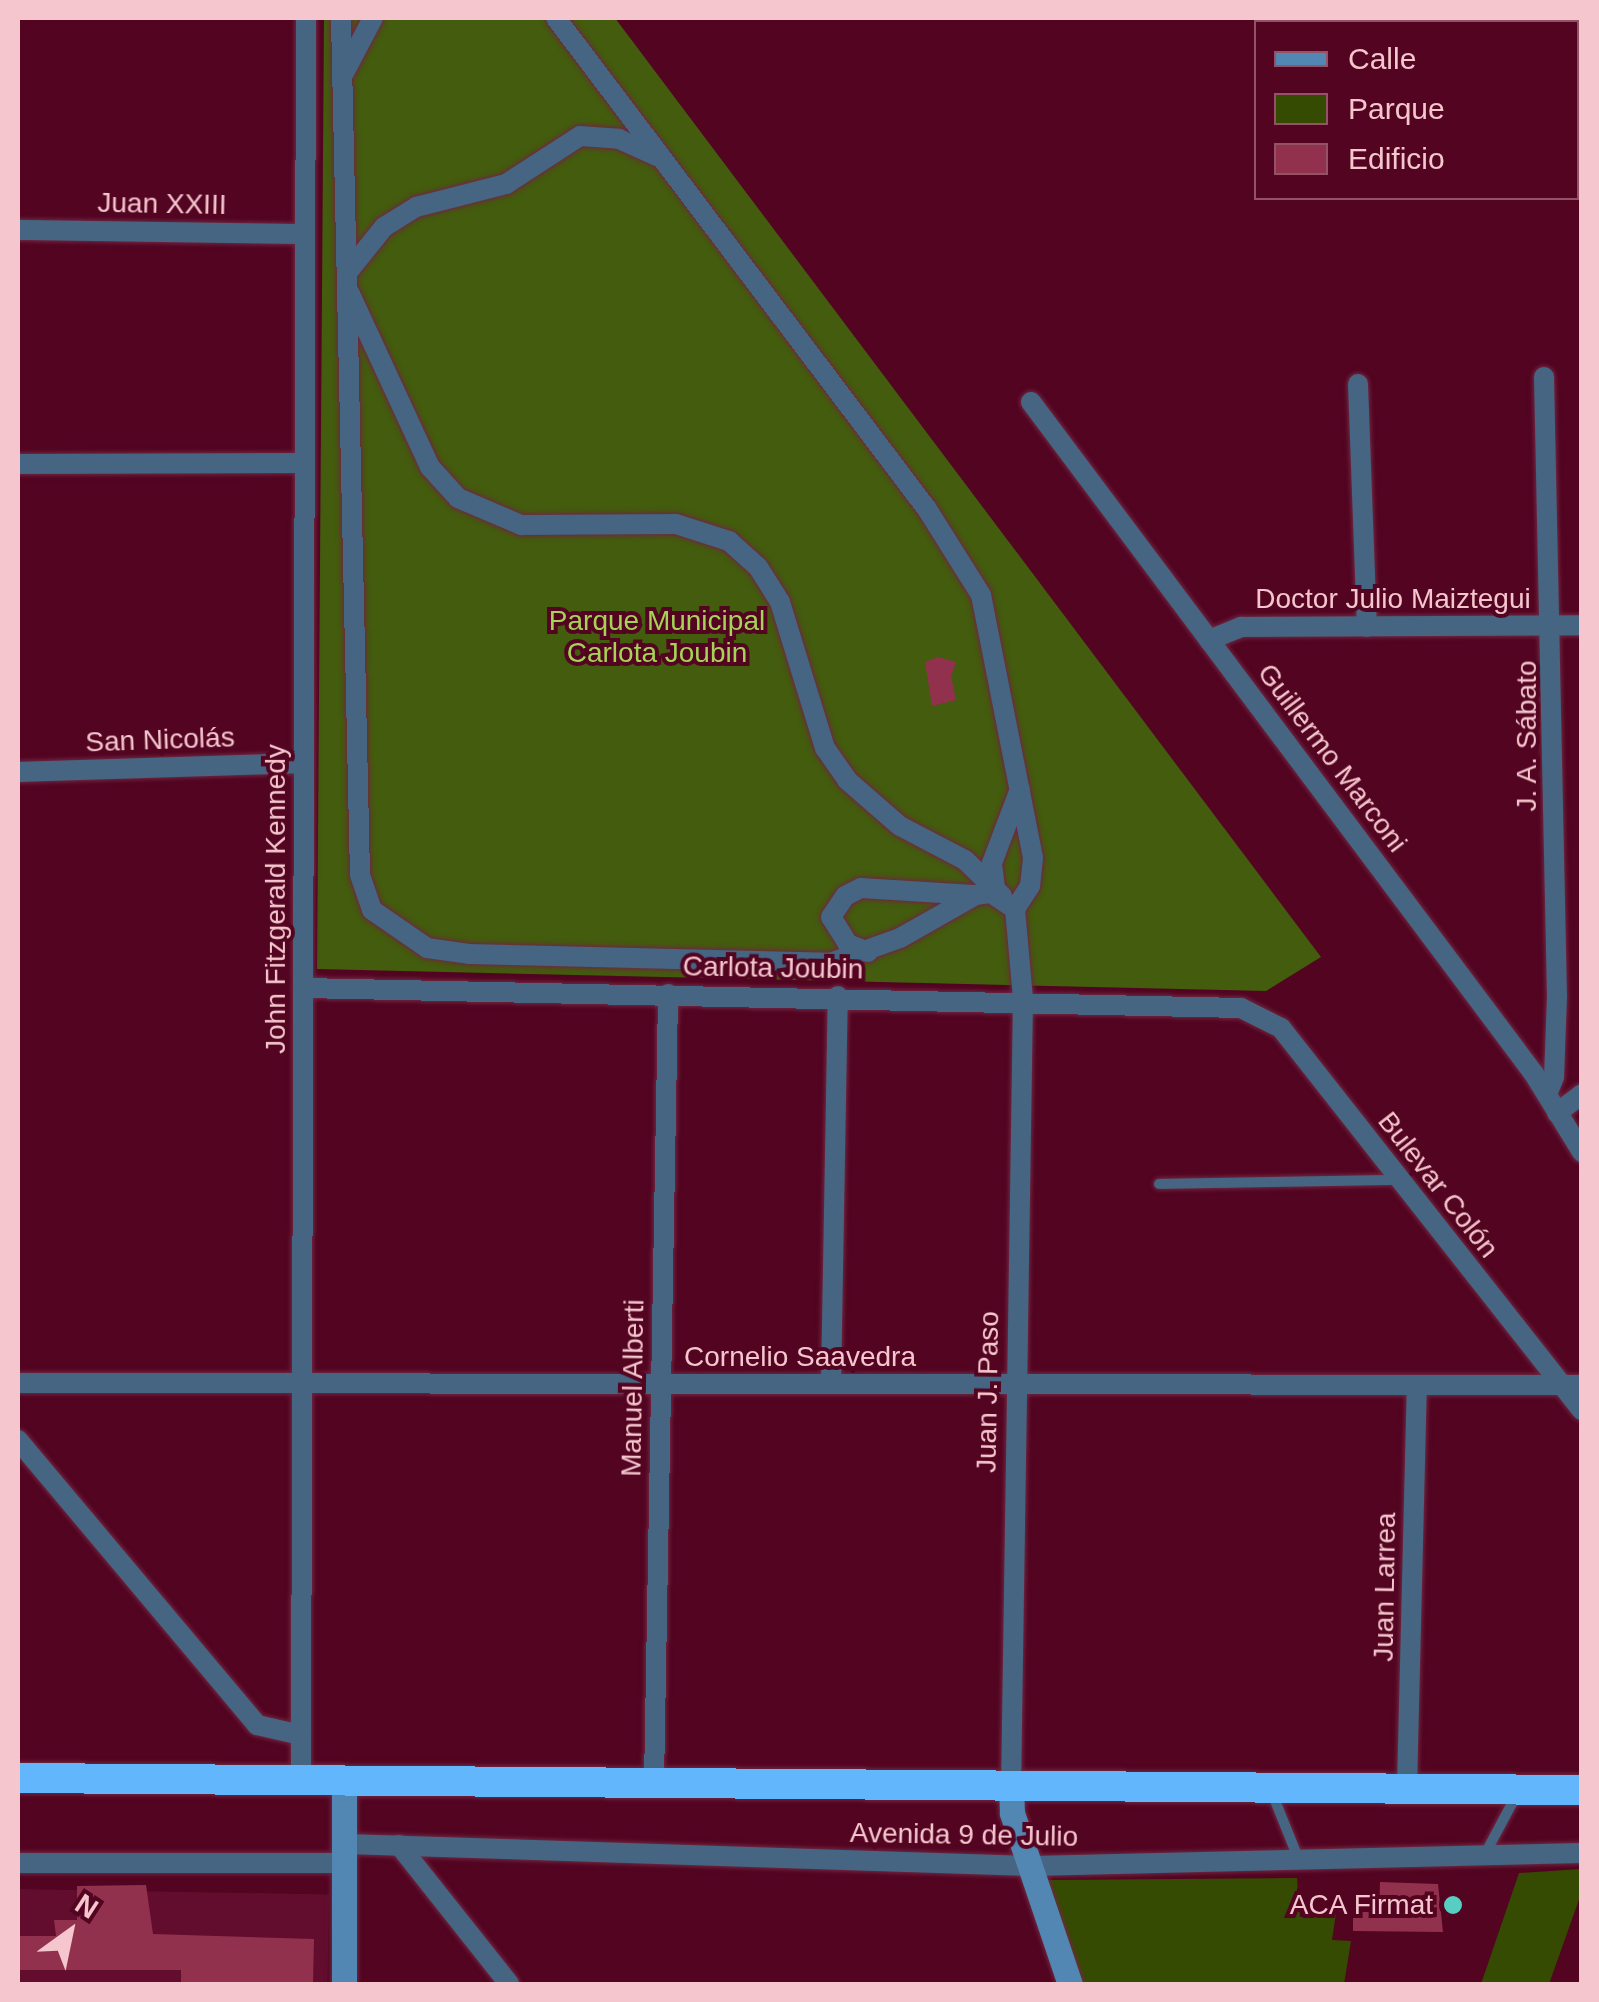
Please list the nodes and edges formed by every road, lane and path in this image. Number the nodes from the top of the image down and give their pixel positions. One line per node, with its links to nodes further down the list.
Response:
1 (306, 18): 8 (street, John Fitzgerald Kennedy)
2 (341, 18): 5 (street)
3 (373, 18): 5 (street)
4 (556, 18): 6 (street)
5 (343, 76): 9 (street)
6 (660, 158): 9 (street); 21 (street)
7 (18, 230): 8 (street, Juan XXIII)
8 (306, 234): 13 (street, John Fitzgerald Kennedy)
9 (347, 281): 22 (street); 23 (street)
10 (1544, 377): 15 (street, J. A. Sábato)
11 (1358, 384): 17 (street)
12 (1031, 402): 18 (street, Guillermo Marconi)
13 (305, 462): 14 (street); 19 (street, John Fitzgerald Kennedy)
14 (18, 464)
15 (1554, 625): 16 (street, Doctor Julio Maiztegui); 17 (street, Doctor Julio Maiztegui); 30 (street, J. A. Sábato)
16 (1582, 625)
17 (1368, 627): 18 (street, Doctor Julio Maiztegui)
18 (1209, 640): 30 (street, Guillermo Marconi)
19 (304, 763): 20 (street, San Nicolás); 24 (street, John Fitzgerald Kennedy)
20 (18, 772)
21 (1020, 788): 22 (street); 22 (street)
22 (997, 898): 23 (street); 23 (street); 27 (street, Juan J. Paso)
23 (868, 952)
24 (303, 988): 25 (street, Carlota Joubin); 35 (street, John Fitzgerald Kennedy)
25 (668, 994): 26 (street, Carlota Joubin); 36 (street, Manuel Alberti)
26 (838, 996): 27 (street, Carlota Joubin); 37 (street)
27 (1022, 1000): 28 (street, Carlota Joubin); 38 (street, Juan J. Paso)
28 (1241, 1008): 32 (street, Bulevar Colón)
29 (1582, 1094): 30 (street)
30 (1552, 1104): 31 (street, Guillermo Marconi)
31 (1582, 1152)
32 (1398, 1180): 33 (lane); 39 (street, Bulevar Colón)
33 (1159, 1184)
34 (18, 1382): 35 (street, Cornelio Saavedra)
35 (302, 1383): 36 (street, Cornelio Saavedra); 43 (street, John Fitzgerald Kennedy)
36 (661, 1384): 37 (street, Cornelio Saavedra); 47 (street, Manuel Alberti)
37 (831, 1384): 38 (street, Cornelio Saavedra)
38 (1015, 1384): 40 (street, Cornelio Saavedra); 48 (street, Juan J. Paso)
39 (1572, 1384): 40 (street, Cornelio Saavedra); 41 (street, Bulevar Colón)
40 (1417, 1387): 50 (street, Juan Larrea)
41 (1582, 1410)
42 (18, 1440): 43 (street)
43 (301, 1736): 45 (street, John Fitzgerald Kennedy)
44 (18, 1778): 45 (highway)
45 (301, 1780): 46 (highway)
46 (344, 1780): 47 (highway); 54 (main road)
47 (654, 1783): 48 (highway)
48 (1011, 1786): 49 (highway); 59 (main road)
49 (1270, 1788): 50 (highway); 57 (lane)
50 (1407, 1788): 51 (highway)
51 (1519, 1790): 52 (highway); 56 (lane)
52 (1582, 1790)
53 (399, 1845): 54 (street, Avenida 9 de Julio); 59 (street, Avenida 9 de Julio); 61 (street)
54 (345, 1853): 58 (street, Avenida 9 de Julio); 60 (main road)
55 (1582, 1853): 56 (street, Avenida 9 de Julio)
56 (1484, 1855): 57 (street, Avenida 9 de Julio)
57 (1298, 1860): 59 (street, Avenida 9 de Julio)
58 (18, 1863)
59 (1032, 1866): 62 (main road)
60 (344, 1984)
61 (509, 1984)
62 (1070, 1984)

